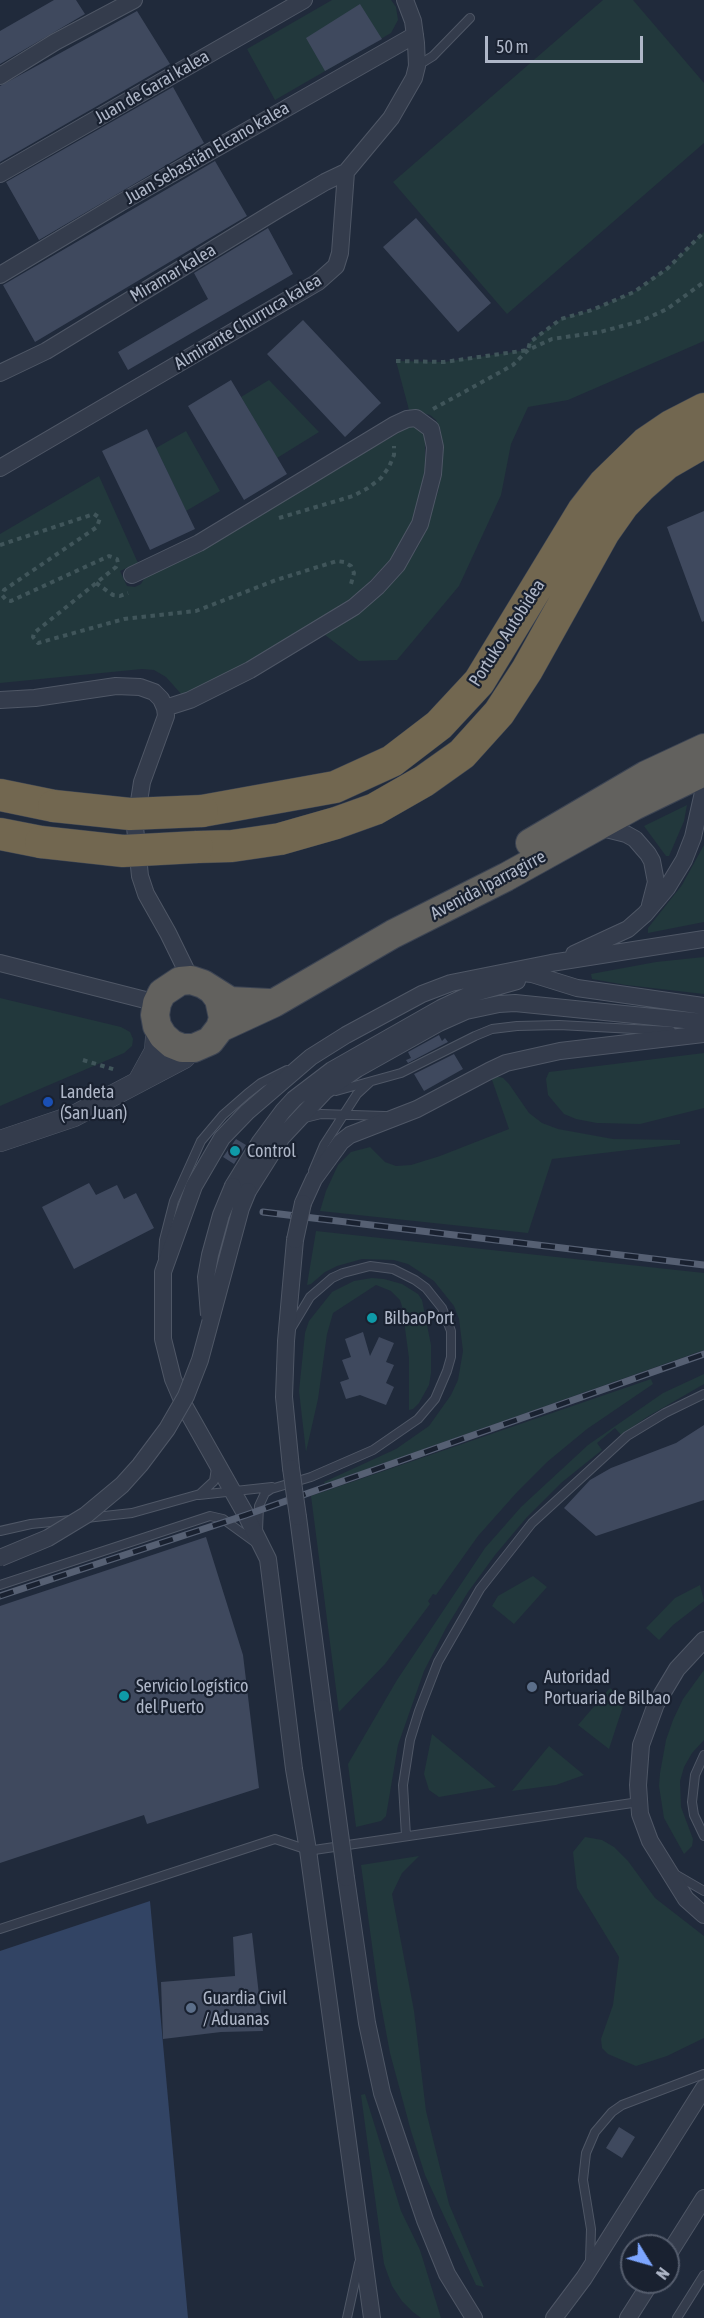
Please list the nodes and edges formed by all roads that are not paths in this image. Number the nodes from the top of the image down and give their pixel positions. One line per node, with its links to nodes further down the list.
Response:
1 (134, 0): 7 (street)
2 (304, 0): 9 (street, Juan de Garai kalea)
3 (405, 0): 5 (street)
4 (470, 18): 6 (lane)
5 (415, 35): 6 (street); 10 (street, Juan Sebastián Elcano kalea)
6 (417, 66): 8 (street)
7 (0, 76)
8 (346, 172): 11 (street, Miramar kalea); 14 (street, Almirante Churruca kalea)
9 (0, 174)
10 (0, 275)
11 (0, 373)
12 (703, 410): 21 (highway, Portuko Autobidea, bridge)
13 (698, 446): 23 (highway, Portuko Autobidea, bridge)
14 (0, 468)
15 (132, 575): 17 (street)
16 (0, 700): 17 (street)
17 (165, 708): 32 (street)
18 (704, 748): 25 (highway)
19 (704, 772): 22 (highway, Avenida Iparragirre)
20 (704, 788): 24 (street)
21 (0, 795)
22 (585, 833): 24 (street); 25 (highway, Avenida Iparragirre)
23 (0, 834)
24 (645, 914): 29 (street)
25 (393, 934): 33 (highway, Avenida Iparragirre)
26 (704, 939): 27 (street)
27 (598, 956): 29 (street); 31 (street)
28 (0, 963): 35 (street)
29 (551, 963): 30 (street)
30 (512, 972): 31 (street); 51 (street)
31 (535, 975): 34 (street); 47 (street)
32 (202, 986): 33 (highway); 35 (highway); 37 (highway)
33 (274, 1003): 37 (highway, Avenida Iparragirre)
34 (704, 1006)
35 (157, 1015): 39 (highway); 41 (street)
36 (704, 1022): 42 (street)
37 (220, 1028): 39 (highway)
38 (704, 1033): 40 (lane); 43 (street)
39 (194, 1048): 41 (street)
40 (382, 1078): 42 (lane); 44 (lane)
41 (138, 1082): 46 (street)
42 (305, 1111): 45 (street)
43 (403, 1114): 44 (lane); 48 (street)
44 (344, 1115): 45 (lane); 48 (lane)
45 (289, 1128): 47 (street)
46 (0, 1141)
47 (241, 1188): 57 (street, bridge)
48 (305, 1197): 49 (street, bridge)
49 (286, 1341): 52 (lane); 79 (street, bridge)
50 (704, 1394): 62 (lane)
51 (213, 1456): 53 (street); 54 (lane)
52 (276, 1487): 53 (lane); 56 (lane)
53 (232, 1492): 54 (lane); 56 (street)
54 (194, 1496): 55 (lane)
55 (0, 1531)
56 (262, 1546): 58 (lane); 64 (street)
57 (0, 1557)
58 (0, 1585)
59 (704, 1640): 61 (street)
60 (704, 1755): 63 (lane)
61 (639, 1802): 62 (lane); 65 (street)
62 (406, 1836): 64 (lane)
63 (704, 1836)
64 (308, 1850): 68 (lane); 73 (street)
65 (666, 1868): 66 (lane); 67 (street)
66 (704, 1891)
67 (704, 1914)
68 (0, 1929)
69 (704, 2074): 75 (lane)
70 (704, 2088): 75 (street)
71 (704, 2198): 72 (street)
72 (680, 2236)
73 (362, 2245): 77 (lane); 78 (street)
74 (704, 2275): 82 (lane)
75 (584, 2278): 80 (street)
76 (643, 2294): 81 (street)
77 (347, 2318)
78 (372, 2318)
79 (474, 2318)
80 (554, 2318)
81 (628, 2318)
82 (677, 2318)

